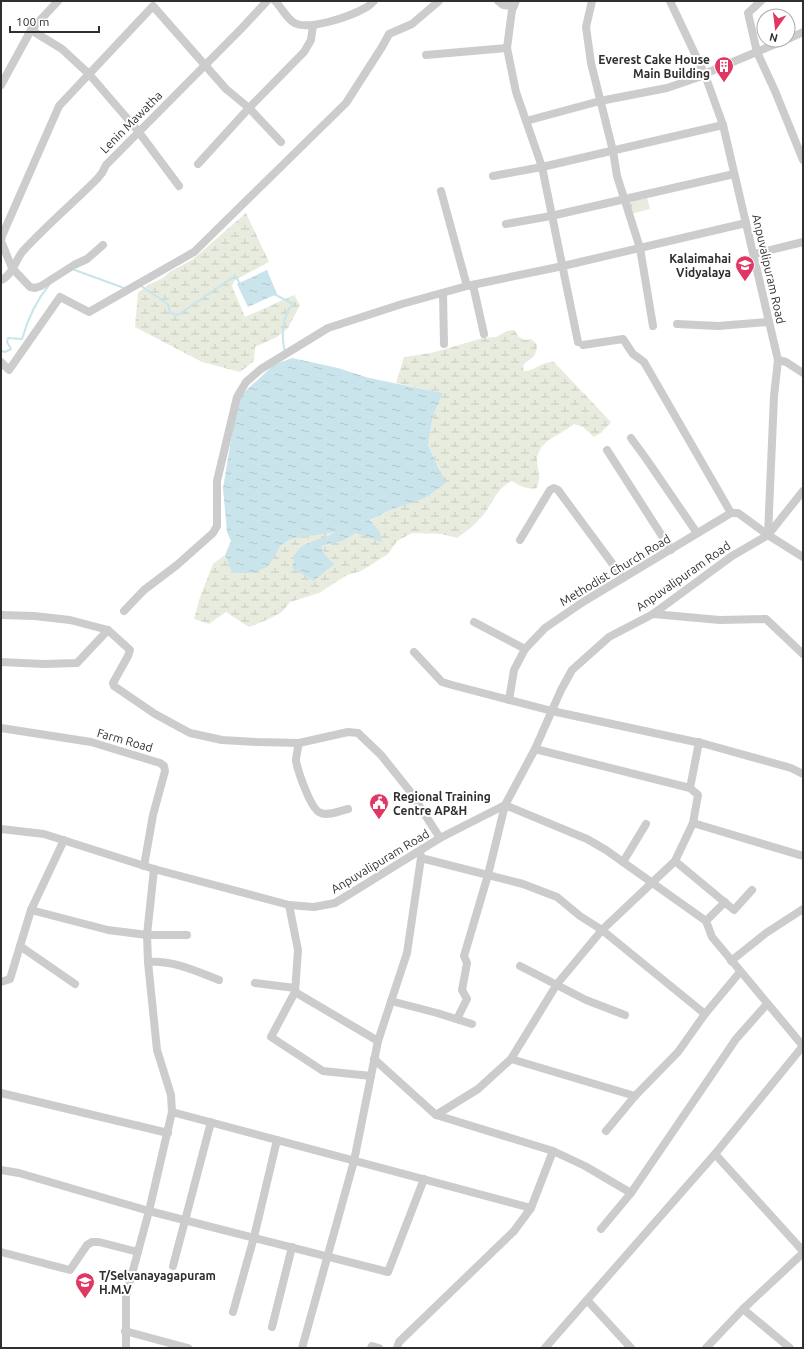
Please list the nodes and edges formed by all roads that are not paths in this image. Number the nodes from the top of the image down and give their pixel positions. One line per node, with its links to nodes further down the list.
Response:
1 (58, 1): 13 (street)
2 (267, 1): 18 (street, Lenin Mawatha)
3 (275, 1): 12 (street)
4 (374, 1): 12 (street)
5 (438, 1): 55 (street)
6 (498, 1): 11 (street)
7 (592, 1): 22 (street)
8 (670, 1): 20 (street, Anpuvalipuram Road)
9 (761, 1): 16 (street)
10 (156, 3): 18 (street); 19 (street)
11 (515, 3): 14 (street)
12 (314, 25): 23 (street)
13 (31, 30): 19 (street); 21 (street)
14 (507, 48): 17 (street); 24 (street)
15 (766, 48): 16 (street)
16 (756, 52): 20 (street); 29 (street)
17 (426, 55)
18 (205, 64): 23 (street); 26 (street, Lenin Mawatha)
19 (90, 74): 26 (street); 45 (street)
20 (706, 75): 22 (street); 25 (street, Anpuvalipuram Road)
21 (1, 85)
22 (600, 101): 24 (street); 28 (street)
23 (249, 108): 27 (street); 30 (street)
24 (526, 121): 31 (street)
25 (723, 125): 28 (street); 32 (street, Anpuvalipuram Road)
26 (138, 131): 34 (street); 45 (street, Lenin Mawatha)
27 (281, 142)
28 (613, 151): 31 (street); 36 (street)
29 (803, 160)
30 (198, 164)
31 (542, 167): 33 (street); 37 (street)
32 (734, 174): 36 (street); 38 (street, Anpuvalipuram Road)
33 (493, 176)
34 (179, 186)
35 (442, 191): 47 (street)
36 (624, 200): 37 (street); 42 (street)
37 (551, 216): 39 (street); 44 (street)
38 (746, 223): 42 (street); 43 (street, Anpuvalipuram Road)
39 (506, 224)
40 (803, 242): 43 (street)
41 (103, 245): 45 (street)
42 (640, 248): 44 (street); 51 (street)
43 (754, 254): 49 (street, Anpuvalipuram Road)
44 (563, 266): 47 (street); 60 (street)
45 (12, 268): 46 (street, Lenin Mawatha)
46 (1, 280)
47 (470, 286): 48 (street); 52 (street)
48 (443, 293): 53 (street); 67 (street)
49 (768, 322): 50 (street); 54 (street, Anpuvalipuram Road)
50 (677, 324)
51 (653, 326)
52 (484, 334)
53 (444, 344)
54 (778, 360): 56 (street); 62 (street, Anpuvalipuram Road)
55 (1, 362)
56 (803, 373)
57 (631, 438): 61 (street)
58 (607, 450): 64 (street)
59 (803, 491): 62 (street)
60 (731, 513): 61 (street, Methodist Church Road); 62 (street)
61 (697, 534): 64 (street, Methodist Church Road)
62 (768, 535): 65 (street); 68 (street, Anpuvalipuram Road)
63 (520, 540): 66 (street)
64 (671, 550): 66 (street, Methodist Church Road)
65 (802, 556)
66 (624, 578): 72 (street, Methodist Church Road)
67 (124, 611)
68 (653, 614): 74 (street); 77 (street, Anpuvalipuram Road)
69 (1, 615): 71 (street)
70 (474, 622): 72 (street)
71 (108, 630): 75 (street); 80 (street)
72 (525, 649): 76 (street, Methodist Church Road)
73 (414, 652): 76 (street)
74 (803, 654)
75 (1, 662)
76 (509, 700): 77 (street)
77 (552, 711): 79 (street); 81 (street, Anpuvalipuram Road)
78 (1, 728): 95 (street, Farm Road)
79 (699, 742): 82 (street); 83 (street)
80 (299, 743): 85 (street); 89 (street)
81 (535, 749): 83 (street); 84 (street, Anpuvalipuram Road)
82 (803, 774)
83 (690, 788): 86 (street)
84 (505, 805): 89 (street, Anpuvalipuram Road); 94 (street); 97 (street)
85 (348, 809)
86 (694, 823): 92 (street); 93 (street)
87 (646, 824): 94 (street)
88 (1, 829): 90 (street, Anpuvalipuram Road)
89 (440, 838): 91 (street, Anpuvalipuram Road)
90 (64, 840): 95 (street, Anpuvalipuram Road); 103 (street)
91 (421, 855): 97 (street); 101 (street, Anpuvalipuram Road); 119 (street)
92 (803, 856)
93 (675, 861): 98 (street); 100 (street)
94 (622, 862): 98 (street)
95 (144, 866): 96 (street, Anpuvalipuram Road)
96 (154, 869): 101 (street, Anpuvalipuram Road); 106 (street)
97 (488, 875): 105 (street); 123 (street)
98 (652, 882): 104 (street); 105 (street)
99 (752, 890): 100 (street)
100 (725, 902): 104 (street)
101 (289, 905): 118 (street)
102 (803, 909): 109 (street)
103 (31, 910): 106 (street); 108 (street)
104 (706, 921): 109 (street)
105 (602, 930): 117 (street); 121 (street)
106 (147, 935): 107 (street); 110 (street)
107 (187, 935)
108 (20, 946): 114 (street); 116 (street)
109 (731, 961): 112 (street)
110 (148, 962): 113 (street); 132 (street)
111 (520, 966): 117 (street)
112 (740, 972): 120 (street); 121 (street)
113 (219, 980)
114 (1, 982)
115 (255, 983): 118 (street)
116 (75, 984)
117 (556, 984): 122 (street); 128 (street)
118 (295, 990): 125 (street); 129 (street)
119 (391, 1001): 123 (street); 125 (street)
120 (767, 1004): 126 (street); 143 (street)
121 (705, 1014): 131 (street)
122 (625, 1015)
123 (457, 1019): 124 (street)
124 (472, 1024)
125 (378, 1041): 127 (street)
126 (803, 1046): 139 (street)
127 (374, 1059): 129 (street); 133 (street)
128 (511, 1059): 131 (street); 133 (street)
129 (371, 1076): 140 (street)
130 (1, 1093): 136 (street)
131 (635, 1096): 135 (street)
132 (172, 1112): 134 (street); 136 (street)
133 (436, 1115): 138 (street)
134 (211, 1122): 137 (street); 146 (street)
135 (606, 1131)
136 (168, 1133): 145 (street)
137 (277, 1140): 140 (street); 148 (street)
138 (553, 1151): 143 (street); 144 (street)
139 (715, 1154): 152 (street); 155 (street)
140 (354, 1161): 142 (street); 153 (street)
141 (1, 1170): 145 (street)
142 (424, 1179): 144 (street); 153 (street)
143 (631, 1193): 147 (street)
144 (531, 1208): 165 (street)
145 (149, 1211): 146 (street); 151 (street)
146 (184, 1220): 148 (street); 154 (street)
147 (601, 1229)
148 (254, 1237): 149 (street); 157 (street)
149 (292, 1247): 153 (street); 158 (street)
150 (1, 1252): 151 (street)
151 (138, 1252): 159 (street)
152 (803, 1252): 156 (street)
153 (328, 1256): 162 (street)
154 (173, 1266)
155 (587, 1300): 166 (street); 167 (street)
156 (743, 1309): 168 (street); 169 (street)
157 (233, 1312)
158 (272, 1327)
159 (125, 1331): 160 (street); 161 (street)
160 (126, 1348)
161 (188, 1348)
162 (302, 1348)
163 (371, 1348): 164 (street)
164 (379, 1348)
165 (397, 1348)
166 (545, 1348)
167 (631, 1348)
168 (706, 1348)
169 (790, 1348)

